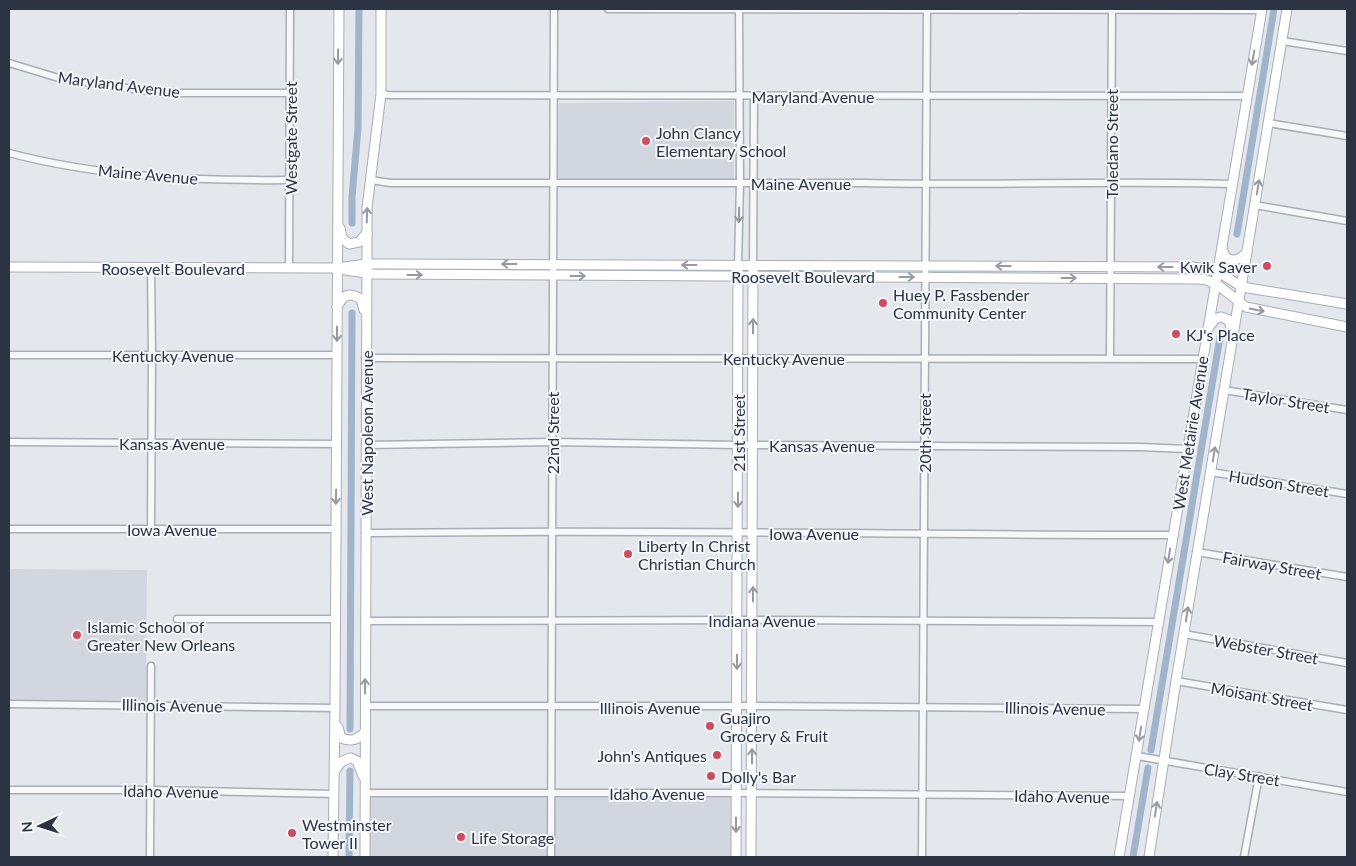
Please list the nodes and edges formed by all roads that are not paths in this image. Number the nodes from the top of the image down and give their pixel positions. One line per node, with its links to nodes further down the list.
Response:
1 (290, 9): 14 (street, Westgate Street)
2 (339, 9): 35 (main road, West Napoleon Avenue, one-way to 35)
3 (381, 9): 15 (main road, West Napoleon Avenue)
4 (554, 9): 16 (street, 22nd Street)
5 (608, 9): 6 (street)
6 (739, 9): 7 (street); 17 (street, 21st Street)
7 (927, 9): 8 (street); 18 (street, 20th Street)
8 (1112, 9): 9 (street); 19 (street, Toledano Street)
9 (1261, 9): 20 (main road, West Metairie Avenue, one-way to 20)
10 (1287, 9): 11 (main road, West Metairie Avenue)
11 (1282, 41): 12 (street); 22 (main road, West Metairie Avenue)
12 (1347, 52)
13 (9, 63): 14 (street, Maryland Avenue)
14 (290, 93): 25 (street, Westgate Street)
15 (380, 94): 16 (street, Maryland Avenue); 26 (main road, West Napoleon Avenue)
16 (553, 96): 17 (street, Maryland Avenue); 27 (street, 22nd Street)
17 (740, 96): 21 (street, Maryland Avenue); 28 (street, 21st Street)
18 (925, 96): 19 (street, Maryland Avenue); 21 (street, Maryland Avenue); 31 (street, 20th Street)
19 (1112, 96): 20 (street, Maryland Avenue); 30 (street, Toledano Street)
20 (1246, 96): 32 (main road, West Metairie Avenue)
21 (754, 97): 29 (street, 21st Street)
22 (1268, 123): 23 (street); 33 (main road, West Metairie Avenue, one-way to 22)
23 (1347, 136)
24 (9, 153): 25 (street, Maine Avenue)
25 (289, 180): 47 (street, Westgate Street)
26 (370, 180): 27 (street, Maine Avenue); 36 (main road, West Napoleon Avenue, one-way to 26)
27 (553, 182): 28 (street, Maine Avenue); 40 (street, 22nd Street)
28 (740, 183): 29 (street, Maine Avenue); 41 (street, 21st Street, one-way to 41)
29 (753, 183): 31 (street, Maine Avenue); 42 (street, 21st Street)
30 (1111, 183): 31 (street, Maine Avenue); 32 (street, Maine Avenue); 44 (street, Toledano Street)
31 (925, 184): 43 (street, 20th Street)
32 (1231, 184): 37 (main road, West Metairie Avenue)
33 (1255, 205): 34 (street); 38 (main road, West Metairie Avenue)
34 (1347, 220)
35 (338, 221): 36 (main road); 48 (main road, West Napoleon Avenue)
36 (367, 233): 39 (main road, West Napoleon Avenue)
37 (1221, 244): 38 (main road); 49 (main road, West Metairie Avenue)
38 (1248, 252): 57 (main road, West Metairie Avenue)
39 (367, 264): 40 (main road, Roosevelt Boulevard, one-way to 39); 48 (main road, Roosevelt Boulevard); 50 (main road, West Napoleon Avenue)
40 (553, 264): 41 (main road, Roosevelt Boulevard, one-way to 40); 51 (street, 22nd Street)
41 (738, 265): 42 (main road, Roosevelt Boulevard); 52 (main road, 21st Street)
42 (753, 265): 43 (main road, Roosevelt Boulevard); 53 (main road, 21st Street)
43 (925, 265): 44 (main road, Roosevelt Boulevard, one-way to 43); 54 (street, 20th Street)
44 (1111, 267): 49 (main road, Roosevelt Boulevard, one-way to 44); 55 (street, Toledano Street)
45 (9, 268): 46 (main road, Roosevelt Boulevard)
46 (151, 268): 47 (main road, Roosevelt Boulevard); 66 (street)
47 (289, 268): 48 (main road, Roosevelt Boulevard)
48 (338, 268): 50 (main road, Roosevelt Boulevard); 60 (main road, West Napoleon Avenue)
49 (1216, 272): 56 (main road, West Metairie Avenue); 57 (main road, Roosevelt Boulevard)
50 (367, 274): 51 (main road, Roosevelt Boulevard, one-way to 51); 61 (main road, West Napoleon Avenue)
51 (552, 276): 52 (main road, Roosevelt Boulevard, one-way to 52); 68 (street, 22nd Street)
52 (738, 276): 53 (main road, Roosevelt Boulevard); 70 (main road, 21st Street)
53 (753, 276): 54 (main road, Roosevelt Boulevard, one-way to 54); 71 (main road, 21st Street, one-way to 53)
54 (925, 277): 55 (main road, Roosevelt Boulevard, one-way to 55); 73 (street, 20th Street)
55 (1111, 279): 56 (main road, Roosevelt Boulevard); 72 (street, Toledano Street)
56 (1214, 283): 58 (main road, Roosevelt Boulevard); 63 (main road, West Metairie Avenue)
57 (1242, 287): 58 (main road, West Metairie Avenue); 59 (main road, Roosevelt Boulevard)
58 (1239, 303): 62 (main road, Roosevelt Boulevard, one-way to 62); 64 (main road, West Metairie Avenue)
59 (1347, 304)
60 (337, 307): 61 (main road); 67 (main road, West Napoleon Avenue, one-way to 67)
61 (366, 317): 69 (main road, West Napoleon Avenue)
62 (1347, 327)
63 (1207, 331): 64 (main road); 74 (main road, West Metairie Avenue)
64 (1233, 340): 75 (main road, West Metairie Avenue)
65 (9, 354): 66 (street, Kentucky Avenue)
66 (152, 355): 67 (street, Kentucky Avenue); 79 (street)
67 (337, 355): 80 (main road, West Napoleon Avenue)
68 (552, 357): 69 (street, Kentucky Avenue); 70 (street, Kentucky Avenue); 78 (street, 22nd Street)
69 (366, 358): 81 (main road, West Napoleon Avenue)
70 (739, 358): 71 (street, Kentucky Avenue); 82 (main road, 21st Street)
71 (752, 358): 73 (street, Kentucky Avenue); 83 (main road, 21st Street)
72 (1110, 358): 73 (street, Kentucky Avenue); 74 (street, Kentucky Avenue)
73 (925, 359): 84 (street, 20th Street)
74 (1202, 359): 85 (main road, West Metairie Avenue)
75 (1224, 390): 76 (street, Taylor Street); 86 (main road, West Metairie Avenue, one-way to 75)
76 (1347, 410)
77 (9, 442): 79 (street, Kansas Avenue)
78 (552, 442): 81 (street, Kansas Avenue); 82 (street, Kansas Avenue); 91 (street, 22nd Street)
79 (152, 443): 80 (street, Kansas Avenue); 89 (street)
80 (336, 444): 90 (main road, West Napoleon Avenue, one-way to 90)
81 (366, 445): 92 (main road, West Napoleon Avenue)
82 (739, 445): 83 (street, Kansas Avenue); 93 (main road, 21st Street, one-way to 93)
83 (753, 445): 84 (street, Kansas Avenue); 94 (main road, 21st Street)
84 (924, 446): 85 (street, Kansas Avenue); 95 (street, 20th Street)
85 (1187, 449): 96 (main road, West Metairie Avenue)
86 (1211, 472): 87 (street, Hudson Street); 97 (main road, West Metairie Avenue)
87 (1347, 494)
88 (9, 529): 89 (street, Iowa Avenue)
89 (151, 529): 90 (street, Iowa Avenue)
90 (335, 530): 100 (main road, West Napoleon Avenue)
91 (551, 530): 92 (street, Iowa Avenue); 93 (street, Iowa Avenue); 101 (street, 22nd Street)
92 (365, 533): 104 (main road, West Napoleon Avenue)
93 (738, 533): 94 (street, Iowa Avenue); 102 (main road, 21st Street)
94 (753, 533): 95 (street, Iowa Avenue); 103 (main road, 21st Street, one-way to 94)
95 (924, 534): 96 (street, Iowa Avenue); 105 (street, 20th Street)
96 (1173, 535): 106 (main road, West Metairie Avenue, one-way to 106)
97 (1197, 552): 98 (street, Fairway Street); 107 (main road, West Metairie Avenue, one-way to 97)
98 (1347, 577)
99 (177, 618): 100 (street)
100 (336, 619): 118 (main road, West Napoleon Avenue)
101 (551, 620): 102 (street, Indiana Avenue); 104 (street, Indiana Avenue); 114 (street, 22nd Street)
102 (738, 620): 103 (street, Indiana Avenue); 116 (main road, 21st Street, one-way to 116)
103 (752, 620): 105 (street, Indiana Avenue); 115 (main road, 21st Street)
104 (365, 621): 113 (main road, West Napoleon Avenue, one-way to 104)
105 (924, 621): 106 (street, Indiana Avenue); 117 (street, 20th Street)
106 (1159, 622): 119 (main road, West Metairie Avenue)
107 (1184, 634): 108 (street, Webster Street); 110 (main road, West Metairie Avenue)
108 (1347, 663)
109 (151, 666): 112 (street)
110 (1176, 682): 120 (street, Moisant Street); 124 (main road, West Metairie Avenue)
111 (9, 704): 112 (street, Illinois Avenue)
112 (151, 704): 118 (street, Illinois Avenue); 129 (street)
113 (365, 706): 114 (street, Illinois Avenue); 122 (main road, West Napoleon Avenue)
114 (551, 706): 116 (street, Illinois Avenue); 132 (street, 22nd Street)
115 (752, 706): 116 (street, Illinois Avenue); 117 (street, Illinois Avenue); 134 (main road, 21st Street, one-way to 115)
116 (737, 707): 133 (main road, 21st Street)
117 (923, 707): 119 (street, Illinois Avenue); 136 (street, 20th Street)
118 (335, 708): 121 (main road, West Napoleon Avenue)
119 (1144, 709): 123 (main road, West Metairie Avenue, one-way to 123)
120 (1347, 710)
121 (335, 720): 122 (main road); 125 (main road, West Napoleon Avenue)
122 (365, 732): 127 (main road, West Napoleon Avenue)
123 (1137, 756): 124 (street, Clay Street); 137 (main road, West Metairie Avenue)
124 (1164, 761): 126 (street, Clay Street); 146 (main road, West Metairie Avenue, one-way to 124)
125 (334, 773): 127 (main road); 135 (main road, West Napoleon Avenue)
126 (1258, 776): 131 (street, Clay Street); 147 (street)
127 (365, 781): 130 (main road, West Napoleon Avenue)
128 (9, 790): 129 (street, Idaho Avenue)
129 (150, 790): 135 (street, Idaho Avenue); 138 (street)
130 (365, 792): 132 (street, Idaho Avenue); 140 (main road, West Napoleon Avenue)
131 (1347, 792)
132 (551, 793): 133 (street, Idaho Avenue); 141 (street, 22nd Street)
133 (737, 793): 134 (street, Idaho Avenue); 142 (main road, 21st Street, one-way to 142)
134 (752, 793): 136 (street, Idaho Avenue); 143 (main road, 21st Street)
135 (334, 794): 139 (main road, West Napoleon Avenue)
136 (923, 794): 137 (street, Idaho Avenue); 144 (street, 20th Street)
137 (1130, 796): 145 (main road, West Metairie Avenue)
138 (150, 857)
139 (333, 857)
140 (364, 857)
141 (550, 857)
142 (736, 857)
143 (751, 857)
144 (922, 857)
145 (1120, 857)
146 (1149, 857)
147 (1244, 857)

